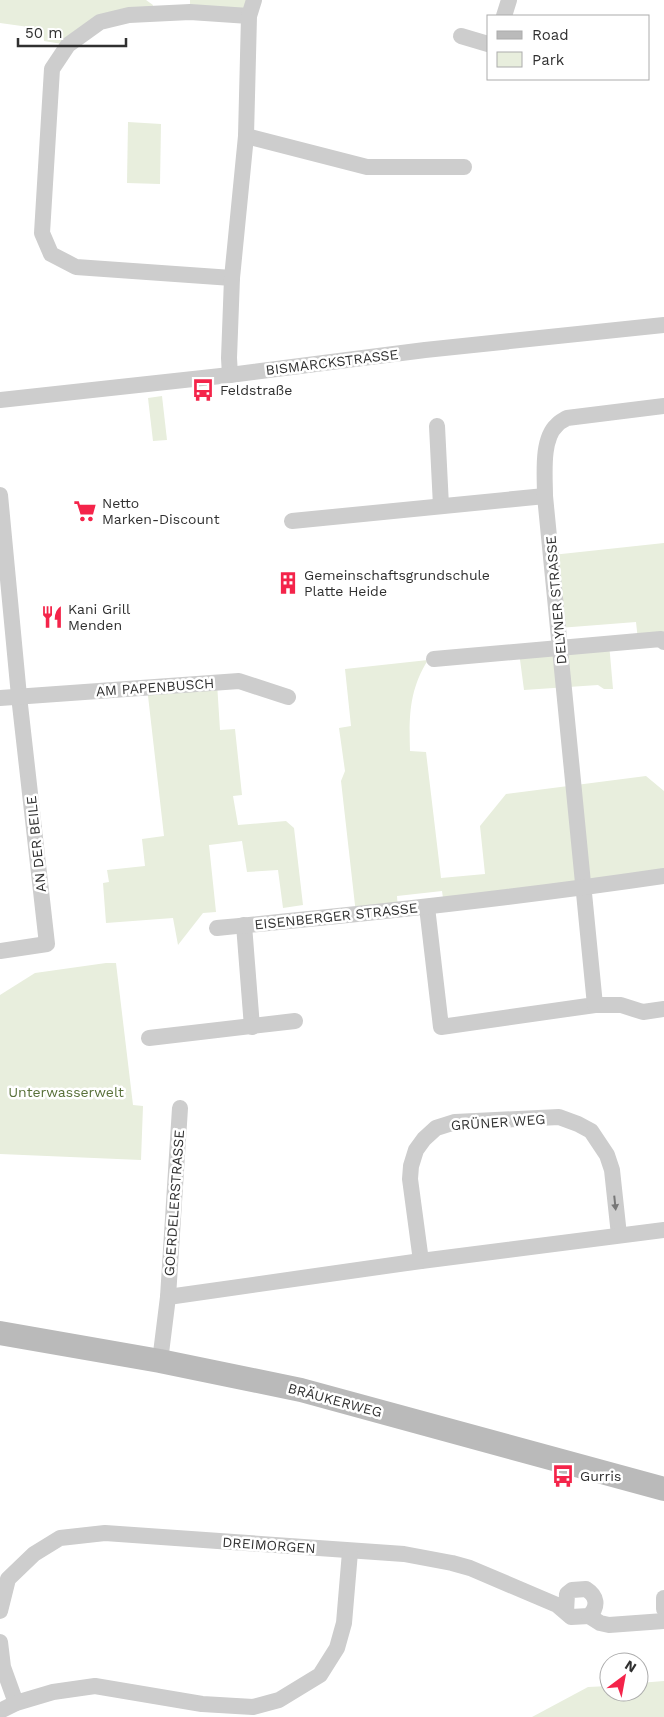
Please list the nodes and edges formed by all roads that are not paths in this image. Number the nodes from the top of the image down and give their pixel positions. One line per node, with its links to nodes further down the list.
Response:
1 (509, 0): 3 (street)
2 (251, 8): 6 (street); 8 (street)
3 (504, 15)
4 (461, 36): 5 (street)
5 (487, 44)
6 (246, 136): 7 (street); 8 (street)
7 (464, 167)
8 (232, 278): 10 (street)
9 (664, 324): 10 (street, BISMARCKSTRASSE)
10 (230, 375): 11 (street, BISMARCKSTRASSE)
11 (0, 400)
12 (664, 406): 15 (street, DELYNER STRASSE)
13 (437, 426): 16 (street)
14 (0, 495): 21 (street)
15 (545, 496): 16 (street); 19 (street, DELYNER STRASSE)
16 (441, 506): 17 (street)
17 (292, 522)
18 (664, 642): 19 (street)
19 (560, 648): 20 (street); 25 (street, DELYNER STRASSE)
20 (434, 659)
21 (20, 696): 22 (street, AM PAPENBUSCH); 23 (street, AM PAPENBUSCH); 29 (street, AN DER BEILE)
22 (288, 697)
23 (0, 698)
24 (664, 876): 25 (street, EISENBERGER STRASSE)
25 (584, 888): 26 (street, EISENBERGER STRASSE); 30 (street)
26 (427, 907): 27 (street, EISENBERGER STRASSE); 30 (street, EISENBERGER STRASSE)
27 (244, 925): 28 (street, EISENBERGER STRASSE); 33 (street, EISENBERGER STRASSE)
28 (217, 928)
29 (0, 951)
30 (595, 1004): 31 (street, EISENBERGER STRASSE)
31 (664, 1009)
32 (295, 1021): 33 (street)
33 (252, 1027): 34 (street)
34 (149, 1038)
35 (180, 1108): 39 (street, GOERDELERSTRASSE)
36 (664, 1230): 37 (street)
37 (619, 1235): 38 (street); 38 (street, GRÜNER WEG, one-way to 37)
38 (422, 1262): 39 (street)
39 (168, 1297): 41 (street)
40 (0, 1333): 41 (main road, BRÄUKERWEG)
41 (160, 1361): 42 (main road, BRÄUKERWEG)
42 (664, 1489)
43 (350, 1552): 46 (street, DREIMORGEN); 47 (street, DREIMORGEN); 51 (street)
44 (664, 1598): 45 (street)
45 (664, 1609)
46 (0, 1611)
47 (566, 1612): 48 (street, DREIMORGEN); 48 (street)
48 (589, 1616): 49 (street, DREIMORGEN)
49 (664, 1621)
50 (0, 1642): 51 (street)
51 (16, 1703): 52 (street)
52 (0, 1711)

